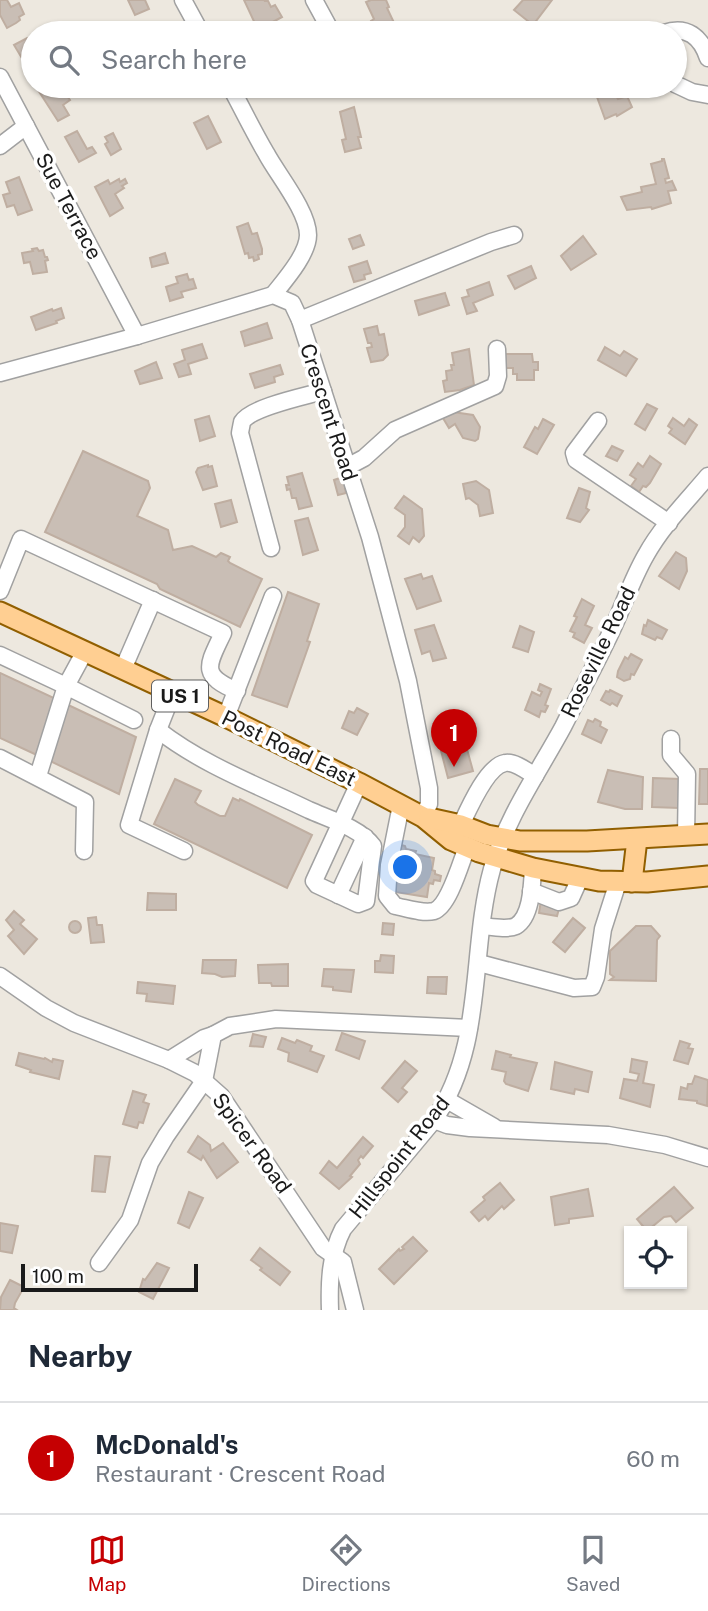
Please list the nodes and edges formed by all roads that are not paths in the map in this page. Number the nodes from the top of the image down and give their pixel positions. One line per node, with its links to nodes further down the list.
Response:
1 (184, 0): 3 (street)
2 (314, 0): 4 (street)
3 (195, 21)
4 (325, 21)
5 (687, 32): 6 (street)
6 (708, 58)
7 (0, 77): 11 (street, Sue Terrace)
8 (687, 90): 9 (street)
9 (708, 95)
10 (236, 98): 14 (street)
11 (26, 127): 12 (street); 16 (street, Sue Terrace)
12 (0, 146)
13 (514, 235): 15 (street)
14 (273, 295): 15 (street, Crescent Road); 16 (street)
15 (300, 320): 19 (street, Crescent Road)
16 (137, 336): 18 (street)
17 (497, 349): 21 (street)
18 (0, 373)
19 (323, 391): 21 (street, Crescent Road); 24 (street)
20 (598, 421): 23 (street)
21 (347, 467): 44 (street, Crescent Road)
22 (708, 476): 23 (street, Roseville Road)
23 (669, 523): 41 (street, Roseville Road)
24 (271, 548)
25 (0, 591): 27 (street)
26 (273, 596): 33 (street)
27 (153, 600): 31 (street); 33 (street)
28 (0, 612): 29 (main road, Post Road East / US 1)
29 (85, 651): 31 (main road, Post Road East / US 1); 32 (street)
30 (0, 655): 32 (street)
31 (123, 668): 34 (main road, Post Road East / US 1)
32 (66, 686): 36 (street); 40 (street)
33 (237, 691): 35 (street)
34 (173, 692): 35 (main road, Post Road East / US 1); 37 (street)
35 (226, 717): 42 (main road, Post Road East / US 1)
36 (134, 720)
37 (158, 730): 45 (street); 54 (street)
38 (671, 738): 48 (street)
39 (0, 758): 40 (street)
40 (38, 776): 53 (street)
41 (535, 776): 46 (street); 50 (street, Roseville Road)
42 (359, 783): 43 (main road, Post Road East / US 1); 45 (street)
43 (401, 805): 44 (main road, Post Road East / US 1); 63 (street)
44 (423, 817): 46 (main road, Post Road East / US 1); 52 (main road, Post Road East / US 1)
45 (339, 823): 49 (street); 61 (street)
46 (461, 825): 50 (main road, Post Road East / US 1)
47 (708, 834): 48 (main road, Post Road East / US 1)
48 (686, 836): 51 (main road, Post Road East / US 1)
49 (365, 837): 61 (street); 62 (street)
50 (503, 839): 51 (main road, Post Road East / US 1); 55 (street, Hillspoint Road)
51 (636, 839): 59 (main road)
52 (467, 847): 55 (main road, Post Road East / US 1); 63 (street)
53 (84, 851)
54 (184, 851)
55 (495, 858): 56 (main road, Post Road East / US 1); 64 (street, Hillspoint Road)
56 (533, 868): 58 (main road, Post Road East / US 1); 60 (street)
57 (708, 876): 59 (main road, Post Road East / US 1)
58 (580, 878): 59 (main road, Post Road East / US 1); 60 (street)
59 (625, 882): 65 (street)
60 (531, 891): 64 (street)
61 (338, 895): 62 (street)
62 (366, 901): 63 (street)
63 (395, 906)
64 (482, 926): 65 (street, Hillspoint Road)
65 (479, 963): 67 (street, Hillspoint Road)
66 (0, 976): 69 (street, Spicer Road)
67 (469, 1028): 68 (street); 71 (street, Hillspoint Road)
68 (213, 1035): 69 (street); 70 (street)
69 (169, 1060): 70 (street, Spicer Road)
70 (204, 1081): 75 (street, Spicer Road); 76 (street)
71 (447, 1100): 72 (street, Hillspoint Road); 73 (street)
72 (434, 1120): 73 (street); 75 (street, Hillspoint Road)
73 (499, 1130): 74 (street)
74 (708, 1158)
75 (334, 1256): 77 (street, Hillspoint Road); 78 (street, Spicer Road)
76 (99, 1263)
77 (330, 1310)
78 (355, 1310)

